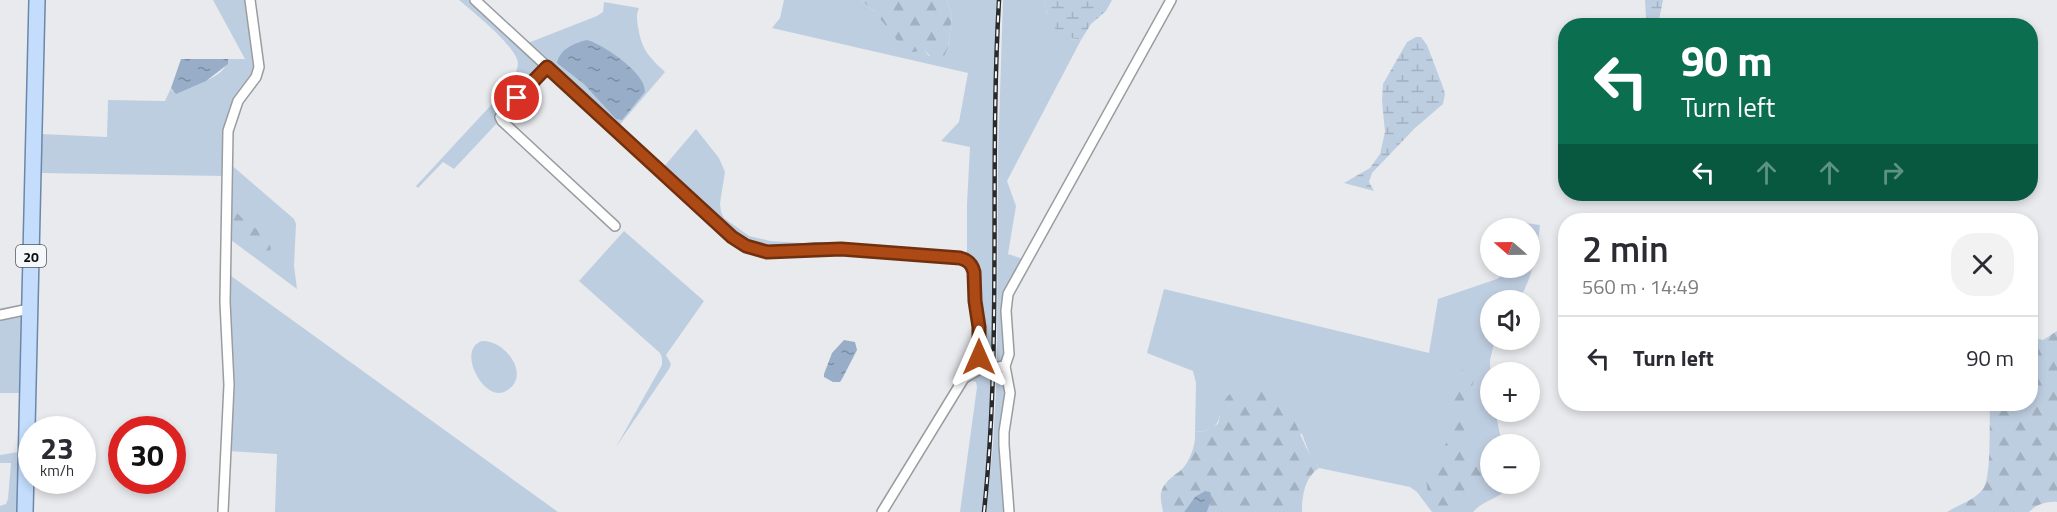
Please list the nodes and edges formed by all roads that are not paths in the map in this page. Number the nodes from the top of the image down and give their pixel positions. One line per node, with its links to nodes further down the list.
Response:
1 (37, 0): 7 (main road, 20)
2 (250, 0): 14 (street)
3 (475, 0): 5 (street)
4 (1171, 0): 11 (street)
5 (547, 67): 6 (street); 9 (street)
6 (615, 226)
7 (29, 309): 8 (street); 13 (main road, 20)
8 (0, 315)
9 (978, 351): 10 (street); 12 (street)
10 (985, 366): 11 (street); 12 (street)
11 (1005, 366): 16 (street)
12 (964, 378): 15 (street)
13 (25, 512)
14 (223, 512)
15 (882, 512)
16 (1009, 512)

